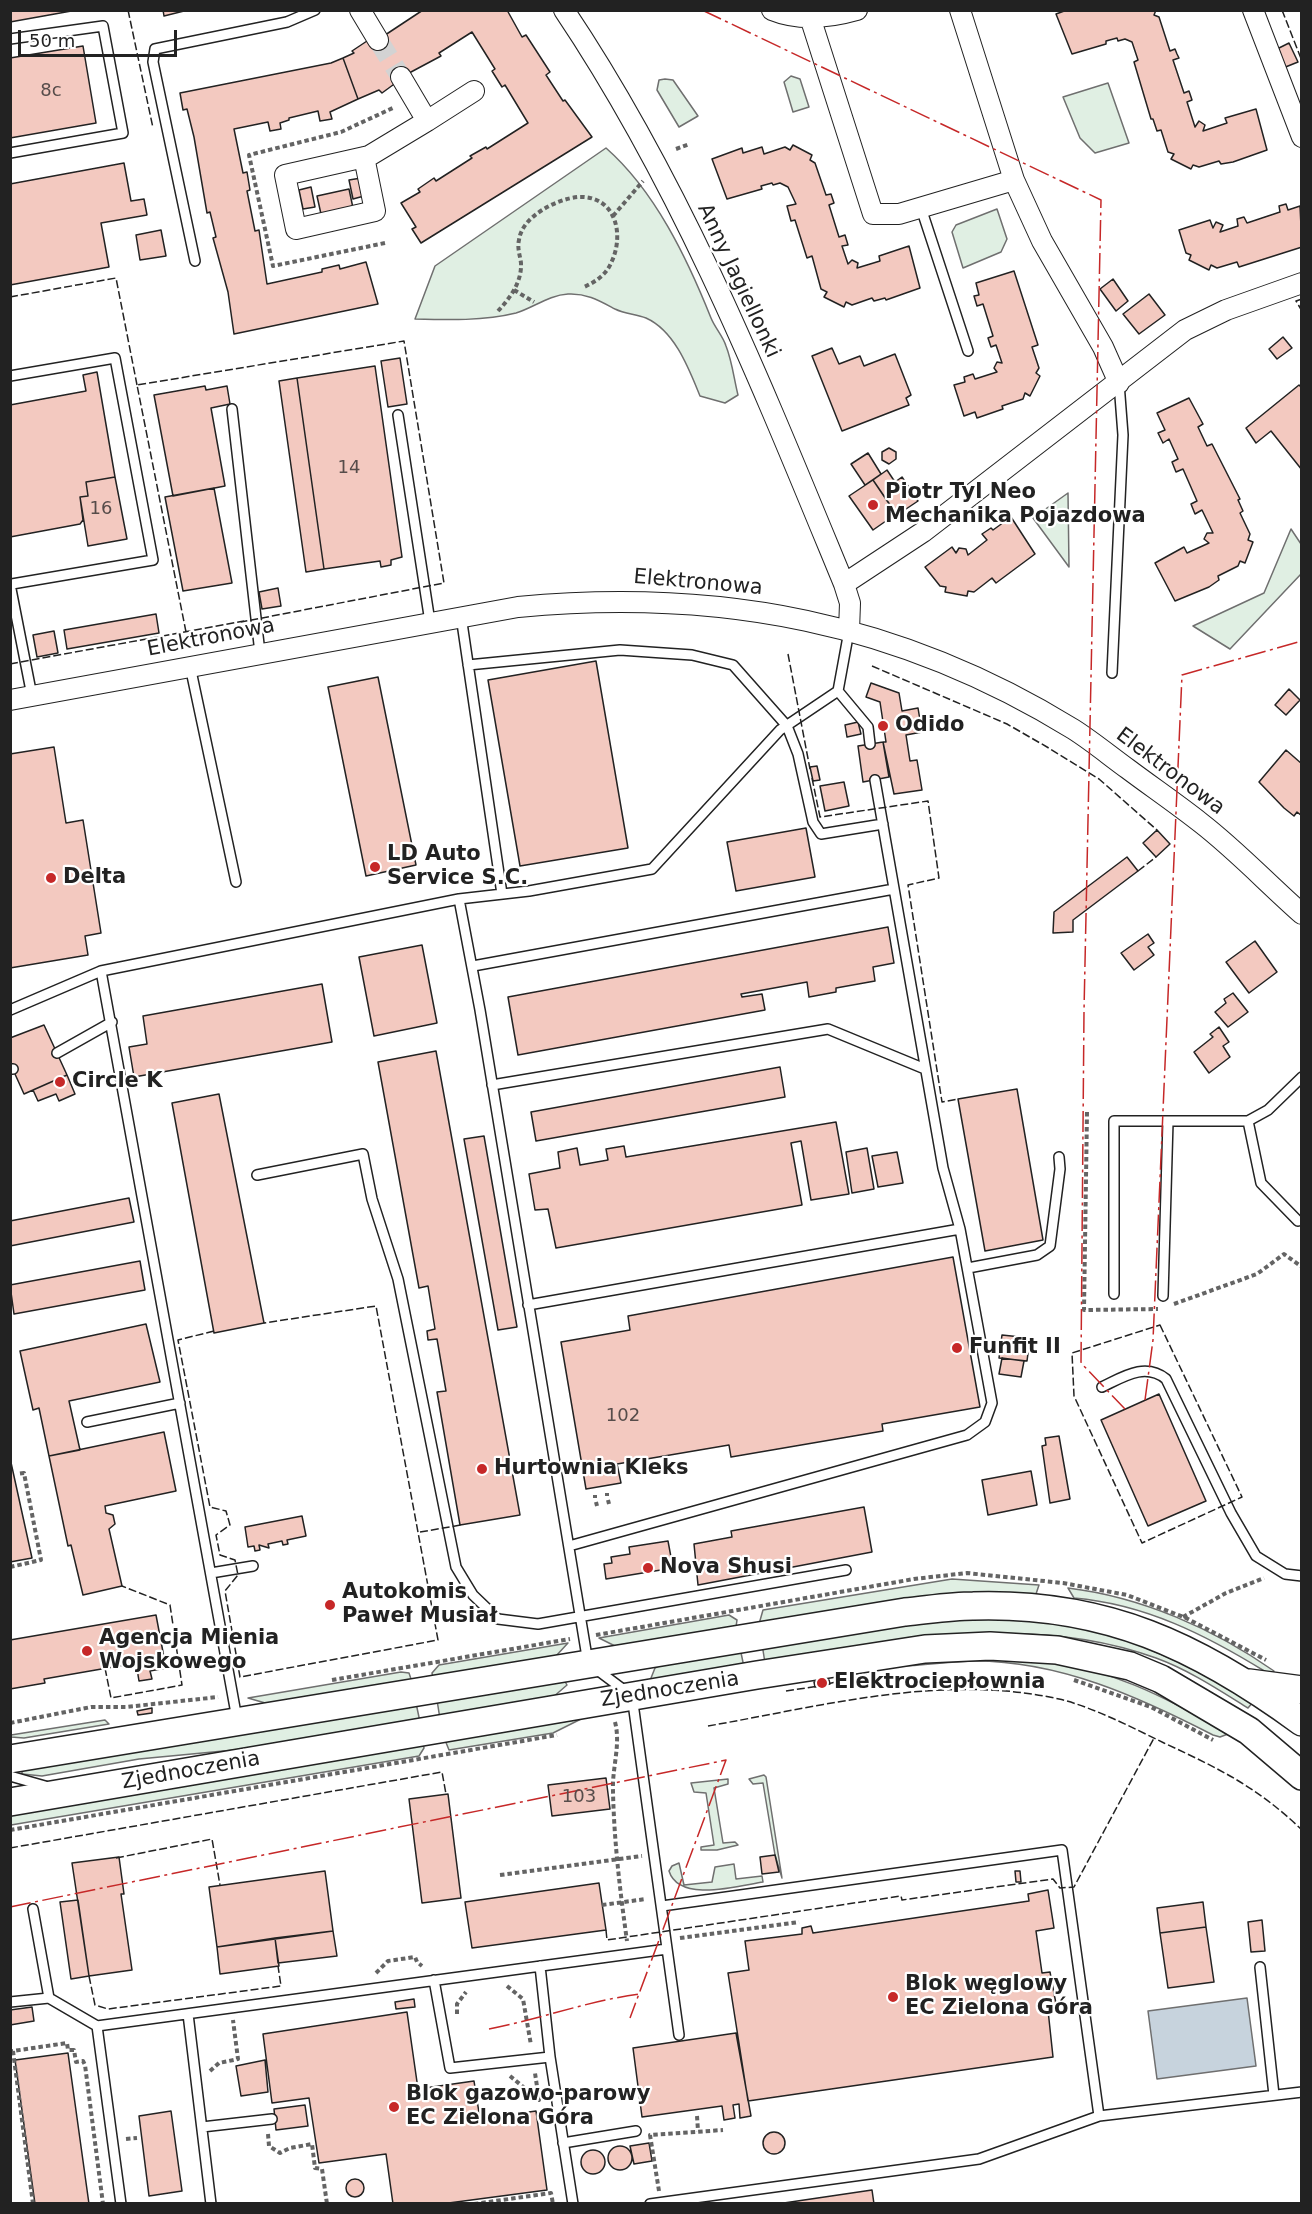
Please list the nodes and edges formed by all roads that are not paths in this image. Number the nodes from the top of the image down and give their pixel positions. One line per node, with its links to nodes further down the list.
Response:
1 (315, 10): 19 (lane)
2 (360, 10): 10 (street)
3 (564, 10): 27 (street, Anny Jagiellonki)
4 (772, 10): 8 (street)
5 (857, 10): 8 (street)
6 (960, 10): 17 (street)
7 (1254, 10): 14 (street)
8 (810, 18): 18 (street)
9 (10, 39): 15 (lane)
10 (378, 40)
11 (401, 77): 13 (street)
12 (474, 91): 13 (street)
13 (427, 120): 16 (street)
14 (1302, 137)
15 (10, 153)
16 (364, 157): 16 (street)
17 (1014, 180): 18 (street); 23 (street)
18 (921, 208): 21 (lane)
19 (195, 261)
20 (1302, 283): 23 (street)
21 (968, 351)
22 (10, 376): 26 (lane)
23 (1119, 383): 27 (street); 34 (lane)
24 (232, 409): 31 (lane)
25 (398, 415): 29 (lane)
26 (11, 584): 36 (lane)
27 (844, 584): 30 (street, Anny Jagiellonki)
28 (461, 616): 29 (street, Elektronowa); 30 (street, Elektronowa); 32 (lane)
29 (430, 622): 31 (street, Elektronowa)
30 (849, 631): 35 (lane); 46 (street, Elektronowa)
31 (260, 653): 33 (street, Elektronowa)
32 (468, 665): 38 (lane); 44 (lane)
33 (190, 666): 36 (street, Elektronowa); 42 (lane)
34 (1112, 673)
35 (838, 691): 38 (lane); 39 (lane)
36 (32, 696): 37 (street, Elektronowa)
37 (10, 700)
38 (787, 726): 41 (lane); 44 (lane)
39 (870, 744)
40 (875, 780): 41 (lane)
41 (883, 824): 43 (lane)
42 (236, 882)
43 (894, 889): 47 (lane); 52 (lane)
44 (502, 894): 45 (lane)
45 (459, 899): 47 (lane); 48 (lane)
46 (1302, 914)
47 (473, 966): 54 (lane)
48 (102, 971): 49 (lane); 50 (lane)
49 (10, 1010)
50 (112, 1022): 51 (lane); 66 (lane)
51 (57, 1053)
52 (925, 1069): 54 (lane); 60 (lane)
53 (1302, 1077): 56 (lane)
54 (492, 1085): 64 (lane)
55 (1168, 1121): 56 (lane); 62 (lane); 63 (lane)
56 (1248, 1121): 59 (lane)
57 (1059, 1158): 61 (lane)
58 (257, 1175): 73 (lane)
59 (1298, 1221)
60 (960, 1229): 61 (lane); 64 (lane)
61 (968, 1268): 68 (lane)
62 (1114, 1294)
63 (1163, 1296)
64 (528, 1305): 68 (lane)
65 (1102, 1387): 72 (lane)
66 (180, 1403): 67 (lane); 71 (lane)
67 (87, 1422)
68 (568, 1546): 73 (lane)
69 (253, 1566): 71 (lane)
70 (846, 1570): 73 (lane)
71 (211, 1573): 78 (lane)
72 (1302, 1576)
73 (580, 1617): 74 (lane)
74 (588, 1663): 75 (main road, Zjednoczenia); 77 (lane); 78 (main road, Zjednoczenia)
75 (1248, 1683): 76 (main road); 79 (main road, Zjednoczenia)
76 (1302, 1690)
77 (632, 1696): 80 (main road, Zjednoczenia); 85 (main road, Zjednoczenia); 87 (lane)
78 (237, 1720): 82 (main road, Zjednoczenia)
79 (1302, 1722)
80 (1249, 1731): 81 (main road); 84 (main road, Zjednoczenia)
81 (1302, 1738)
82 (10, 1759)
83 (10, 1776): 85 (lane)
84 (1302, 1776)
85 (74, 1791): 86 (main road, Zjednoczenia)
86 (10, 1802)
87 (661, 1902): 89 (lane); 101 (lane)
88 (33, 1909): 93 (lane)
89 (667, 1949): 90 (lane); 97 (lane)
90 (540, 1966): 92 (lane); 98 (lane)
91 (1260, 1967): 100 (lane)
92 (434, 1980): 95 (lane); 98 (lane)
93 (48, 1998): 94 (lane); 96 (lane)
94 (10, 2002)
95 (188, 2014): 96 (lane); 103 (lane)
96 (98, 2026): 108 (lane)
97 (679, 2035)
98 (550, 2056): 105 (lane)
99 (1302, 2092): 100 (lane)
100 (1274, 2095): 101 (lane)
101 (1099, 2116): 106 (lane)
102 (272, 2119): 103 (lane)
103 (202, 2127): 109 (lane)
104 (636, 2131): 105 (lane)
105 (563, 2142): 110 (lane)
106 (700, 2200): 107 (lane)
107 (655, 2203)
108 (121, 2204)
109 (212, 2204)
110 (573, 2204)

